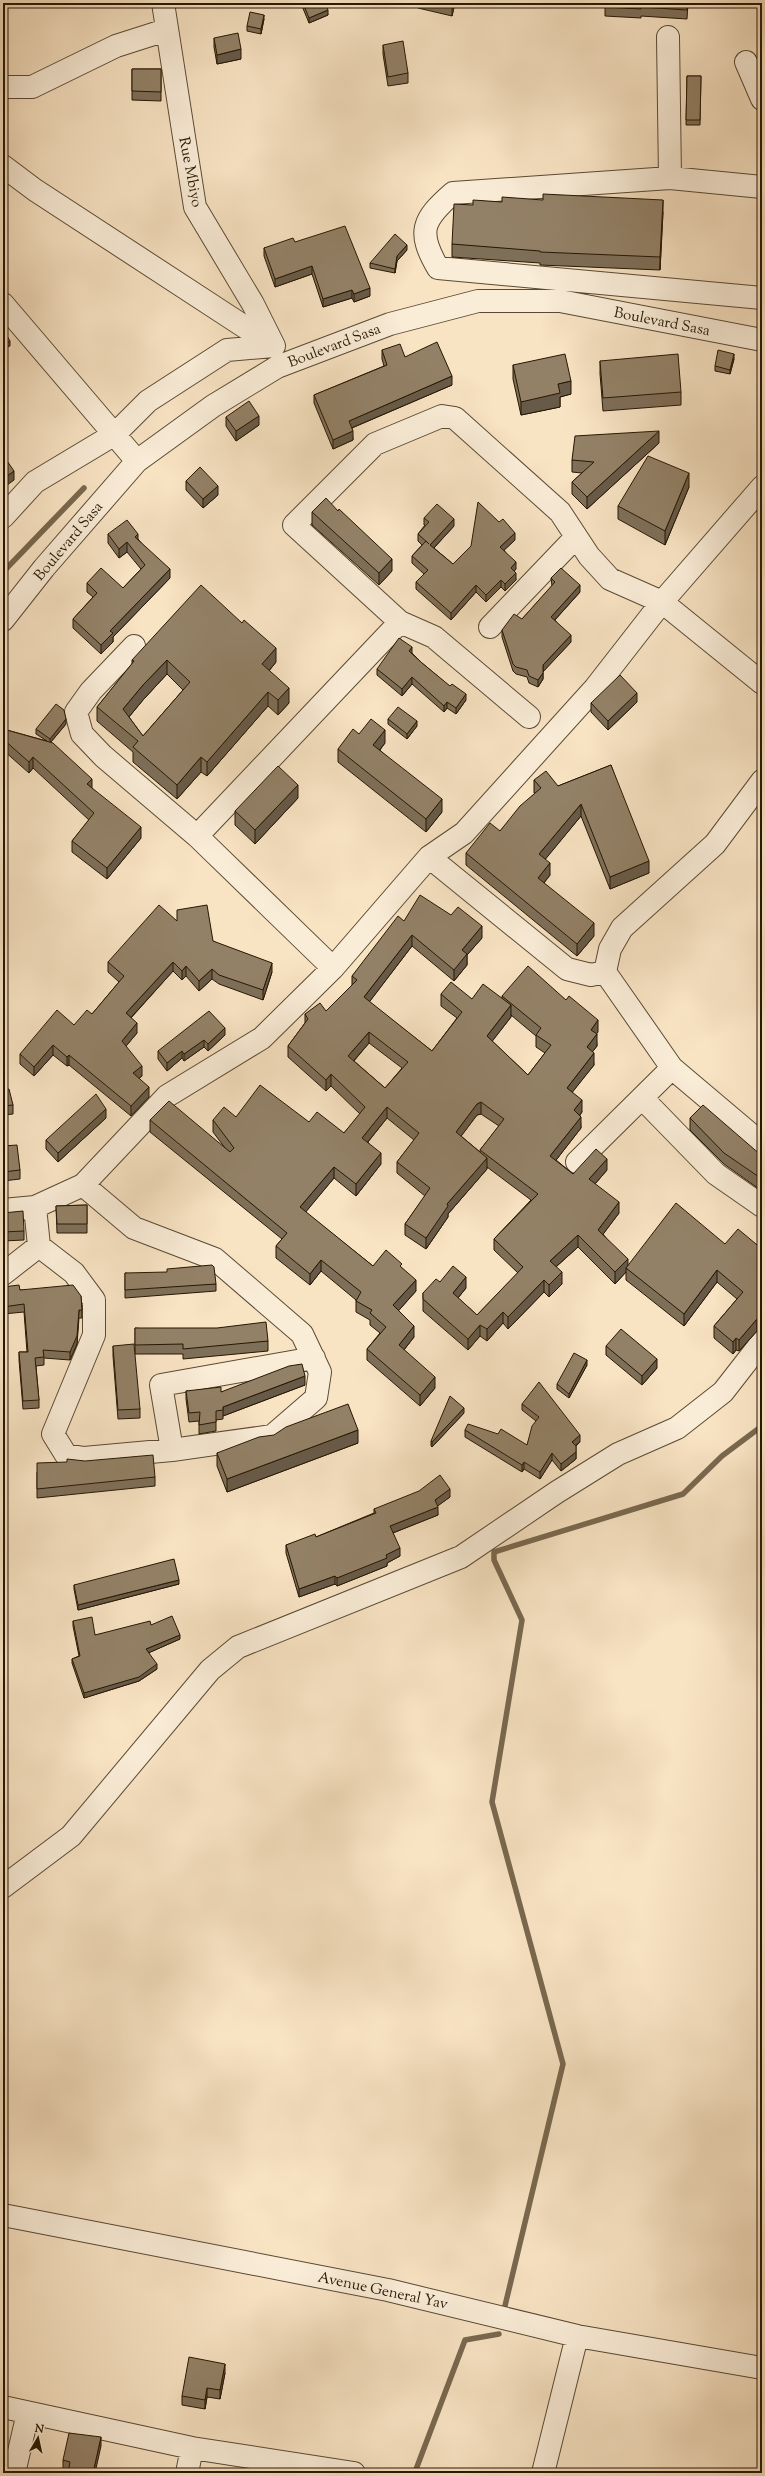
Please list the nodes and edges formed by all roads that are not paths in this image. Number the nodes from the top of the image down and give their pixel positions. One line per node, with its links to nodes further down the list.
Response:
1 (163, 3): 2 (street, Rue Mbiyo)
2 (166, 30): 5 (street); 13 (street, Rue Mbiyo)
3 (668, 37): 8 (street)
4 (746, 62): 6 (street)
5 (3, 87)
6 (762, 99)
7 (3, 166): 13 (street)
8 (670, 178): 9 (street); 10 (street)
9 (762, 187)
10 (762, 298)
11 (3, 304): 14 (street)
12 (762, 340): 13 (street, Boulevard Sasa)
13 (276, 357): 14 (street); 15 (street, Boulevard Sasa)
14 (115, 434): 15 (street); 17 (street)
15 (137, 460): 20 (street, Boulevard Sasa)
16 (762, 487): 19 (street)
17 (3, 517)
18 (576, 537): 19 (street); 21 (street); 22 (street)
19 (662, 602): 24 (street); 28 (street)
20 (3, 620)
21 (400, 622): 25 (street); 27 (street)
22 (490, 627)
23 (134, 646): 27 (street)
24 (762, 683)
25 (529, 717)
26 (762, 781): 30 (street)
27 (197, 836): 29 (street)
28 (429, 857): 29 (street); 30 (street)
29 (333, 968): 35 (street)
30 (605, 972): 31 (street)
31 (672, 1068): 32 (street); 33 (street)
32 (642, 1098): 34 (street); 36 (street)
33 (762, 1144)
34 (577, 1162)
35 (82, 1185): 37 (street); 42 (street)
36 (762, 1206)
37 (36, 1207): 38 (street); 39 (street)
38 (3, 1210)
39 (39, 1246): 40 (street); 43 (street)
40 (3, 1274)
41 (762, 1342): 44 (street)
42 (314, 1358): 43 (street); 43 (street)
43 (172, 1450)
44 (3, 1887)
45 (3, 2215): 46 (street, Avenue General Yav)
46 (577, 2336): 47 (street, Avenue General Yav); 54 (street)
47 (762, 2368)
48 (3, 2407): 49 (street)
49 (28, 2413): 50 (street); 51 (street)
50 (192, 2448): 52 (street); 53 (street)
51 (14, 2473)
52 (187, 2473)
53 (354, 2473)
54 (543, 2473)

